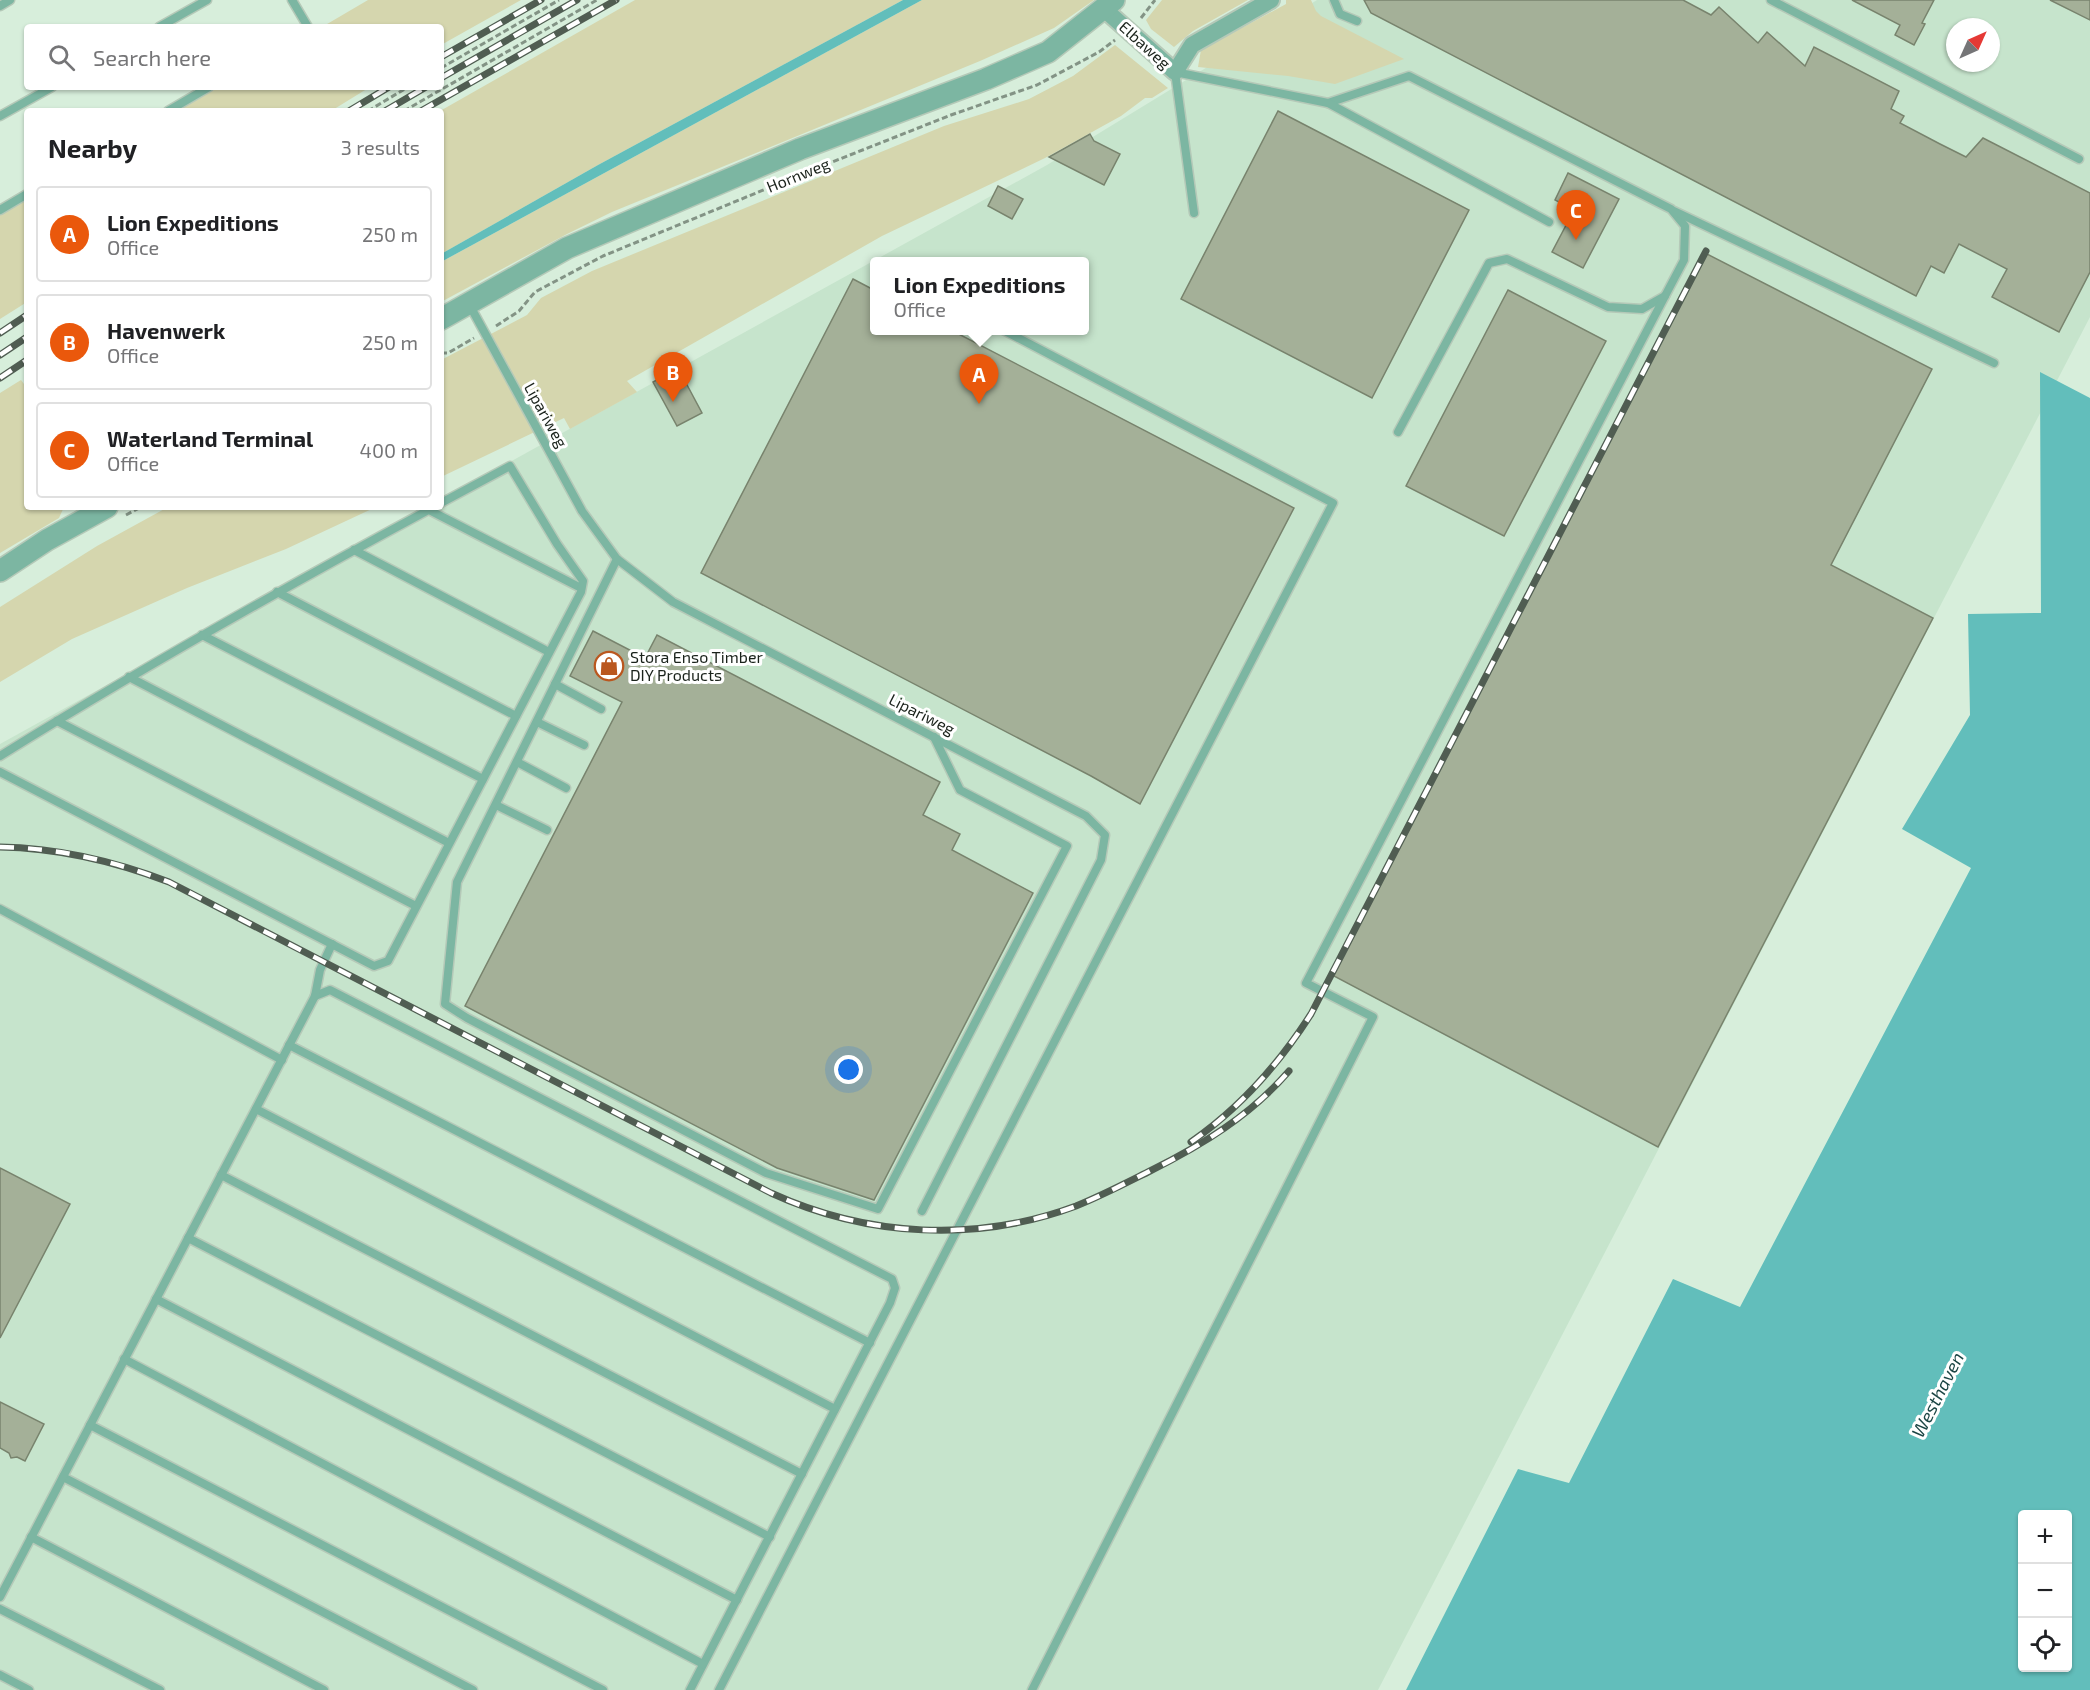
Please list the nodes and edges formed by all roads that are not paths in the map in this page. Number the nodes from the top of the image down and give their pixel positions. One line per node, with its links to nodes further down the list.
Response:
1 (10, 0): 8 (lane)
2 (207, 0): 10 (lane)
3 (292, 0): 11 (lane)
4 (1271, 0): 12 (street, Elbaweg)
5 (1334, 0): 9 (lane)
6 (1771, 0): 18 (lane)
7 (1109, 4): 12 (street, Elbaweg); 25 (street, Hornweg)
8 (0, 6)
9 (1357, 21)
10 (164, 24)
11 (306, 24)
12 (1175, 72): 15 (lane); 22 (lane)
13 (47, 90): 17 (lane)
14 (204, 90): 16 (lane)
15 (1328, 103): 20 (lane); 23 (lane)
16 (173, 108)
17 (0, 116)
18 (2079, 159)
19 (24, 196): 21 (lane)
20 (1671, 209): 24 (lane); 28 (lane)
21 (0, 210)
22 (1194, 213)
23 (1549, 222)
24 (1665, 296): 29 (lane); 88 (lane)
25 (468, 304): 26 (street, Hornweg); 35 (lane, Lipariweg)
26 (444, 317)
27 (1013, 335): 87 (lane)
28 (1994, 363)
29 (1398, 432)
30 (444, 501): 37 (lane)
31 (97, 510): 36 (street)
32 (427, 510): 34 (lane)
33 (435, 510): 37 (lane)
34 (354, 550): 38 (lane); 40 (lane)
35 (617, 560): 42 (lane); 47 (lane, Lipariweg)
36 (0, 571)
37 (581, 588): 40 (lane)
38 (277, 592): 39 (lane); 44 (lane)
39 (202, 635): 41 (lane); 52 (lane)
40 (549, 652): 44 (lane)
41 (129, 677): 45 (lane); 56 (lane)
42 (555, 684): 43 (lane); 46 (lane)
43 (602, 709)
44 (516, 716): 52 (lane)
45 (57, 721): 49 (lane); 57 (lane)
46 (537, 722): 48 (lane); 50 (lane)
47 (934, 737): 54 (lane); 65 (lane, Lipariweg)
48 (584, 746)
49 (0, 756)
50 (517, 762): 53 (lane); 54 (lane)
51 (0, 772): 59 (lane)
52 (483, 779): 56 (lane)
53 (566, 788)
54 (496, 805): 55 (lane)
55 (547, 830)
56 (449, 843): 57 (lane)
57 (416, 906): 59 (lane)
58 (0, 909): 62 (lane)
59 (332, 944): 60 (lane)
60 (315, 996): 61 (lane); 68 (lane)
61 (289, 1045): 62 (lane); 68 (lane)
62 (282, 1060): 63 (lane)
63 (256, 1109): 64 (lane); 70 (lane)
64 (221, 1175): 66 (lane); 72 (lane)
65 (922, 1211)
66 (188, 1238): 67 (lane); 75 (lane)
67 (156, 1299): 69 (lane); 77 (lane)
68 (870, 1343): 70 (lane)
69 (124, 1359): 71 (lane); 79 (lane)
70 (835, 1409): 72 (lane)
71 (90, 1425): 73 (lane); 85 (lane)
72 (802, 1474): 75 (lane)
73 (63, 1477): 74 (lane); 84 (lane)
74 (31, 1537): 76 (lane); 83 (lane)
75 (770, 1537): 77 (lane)
76 (0, 1597)
77 (737, 1600): 79 (lane)
78 (0, 1610): 82 (lane)
79 (703, 1664): 86 (lane)
80 (0, 1675): 81 (lane)
81 (29, 1690)
82 (160, 1690)
83 (324, 1690)
84 (473, 1690)
85 (603, 1690)
86 (690, 1690)
87 (719, 1690)
88 (1032, 1690)

